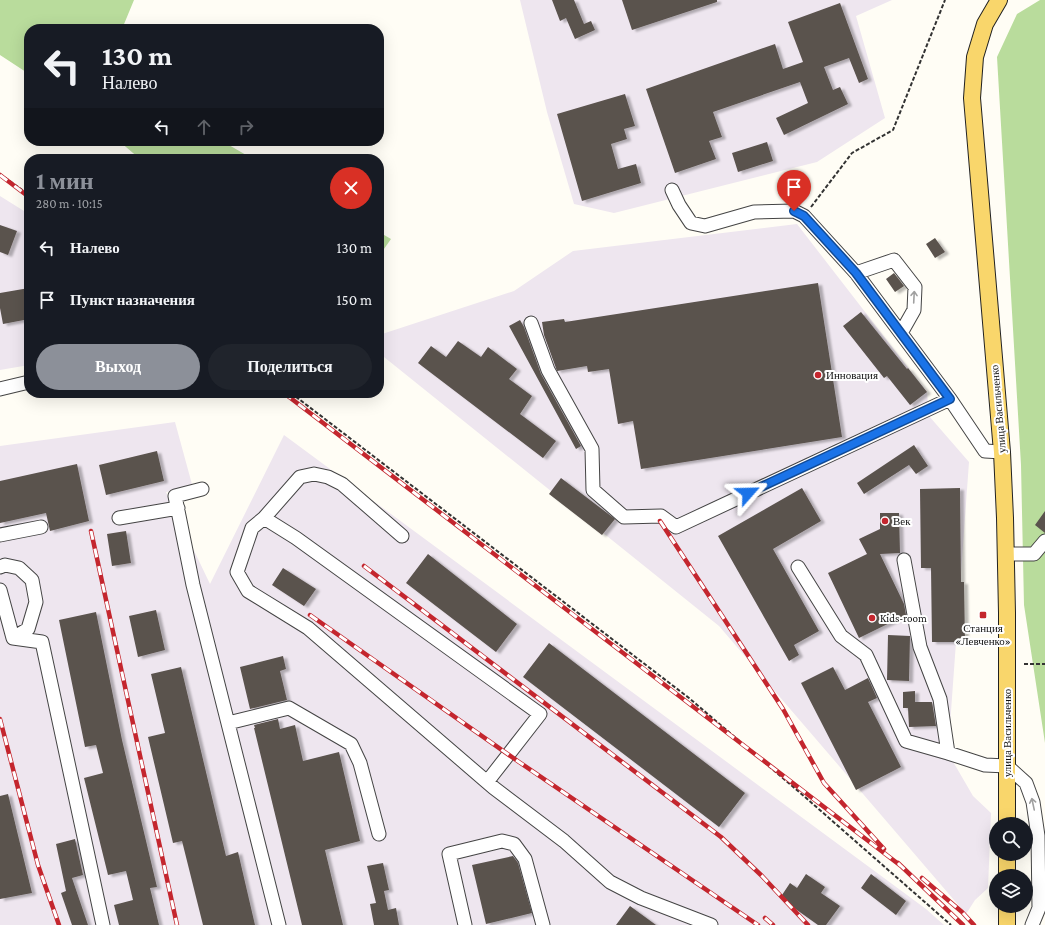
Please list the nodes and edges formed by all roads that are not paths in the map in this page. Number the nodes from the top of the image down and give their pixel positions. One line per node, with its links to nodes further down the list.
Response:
1 (999, 0): 9 (main road, улица Васильченко)
2 (672, 190): 3 (street)
3 (856, 273): 5 (street); 5 (street, one-way to 3)
4 (532, 323): 8 (street)
5 (901, 333): 8 (street)
6 (24, 383): 7 (street)
7 (0, 389)
8 (950, 399): 9 (street)
9 (1002, 452): 18 (main road, улица Васильченко)
10 (202, 489): 11 (street)
11 (178, 508): 12 (street); 24 (street)
12 (119, 518)
13 (264, 518): 16 (street); 27 (street); 27 (street)
14 (41, 527): 15 (street)
15 (0, 535)
16 (402, 536)
17 (1045, 541): 18 (street)
18 (1005, 554): 26 (main road, улица Васильченко)
19 (904, 560): 25 (street)
20 (0, 567): 23 (street)
21 (798, 567): 25 (street)
22 (0, 590): 23 (street)
23 (13, 638): 31 (street)
24 (228, 723): 29 (street); 32 (street)
25 (948, 753): 26 (street)
26 (1007, 766): 28 (main road, улица Васильченко); 37 (street, one-way to 26)
27 (487, 782): 35 (street)
28 (1007, 817)
29 (378, 834)
30 (1007, 913): 36 (main road)
31 (103, 925)
32 (279, 925)
33 (465, 925): 34 (street)
34 (543, 925)
35 (711, 925)
36 (1007, 925)
37 (1032, 925)

